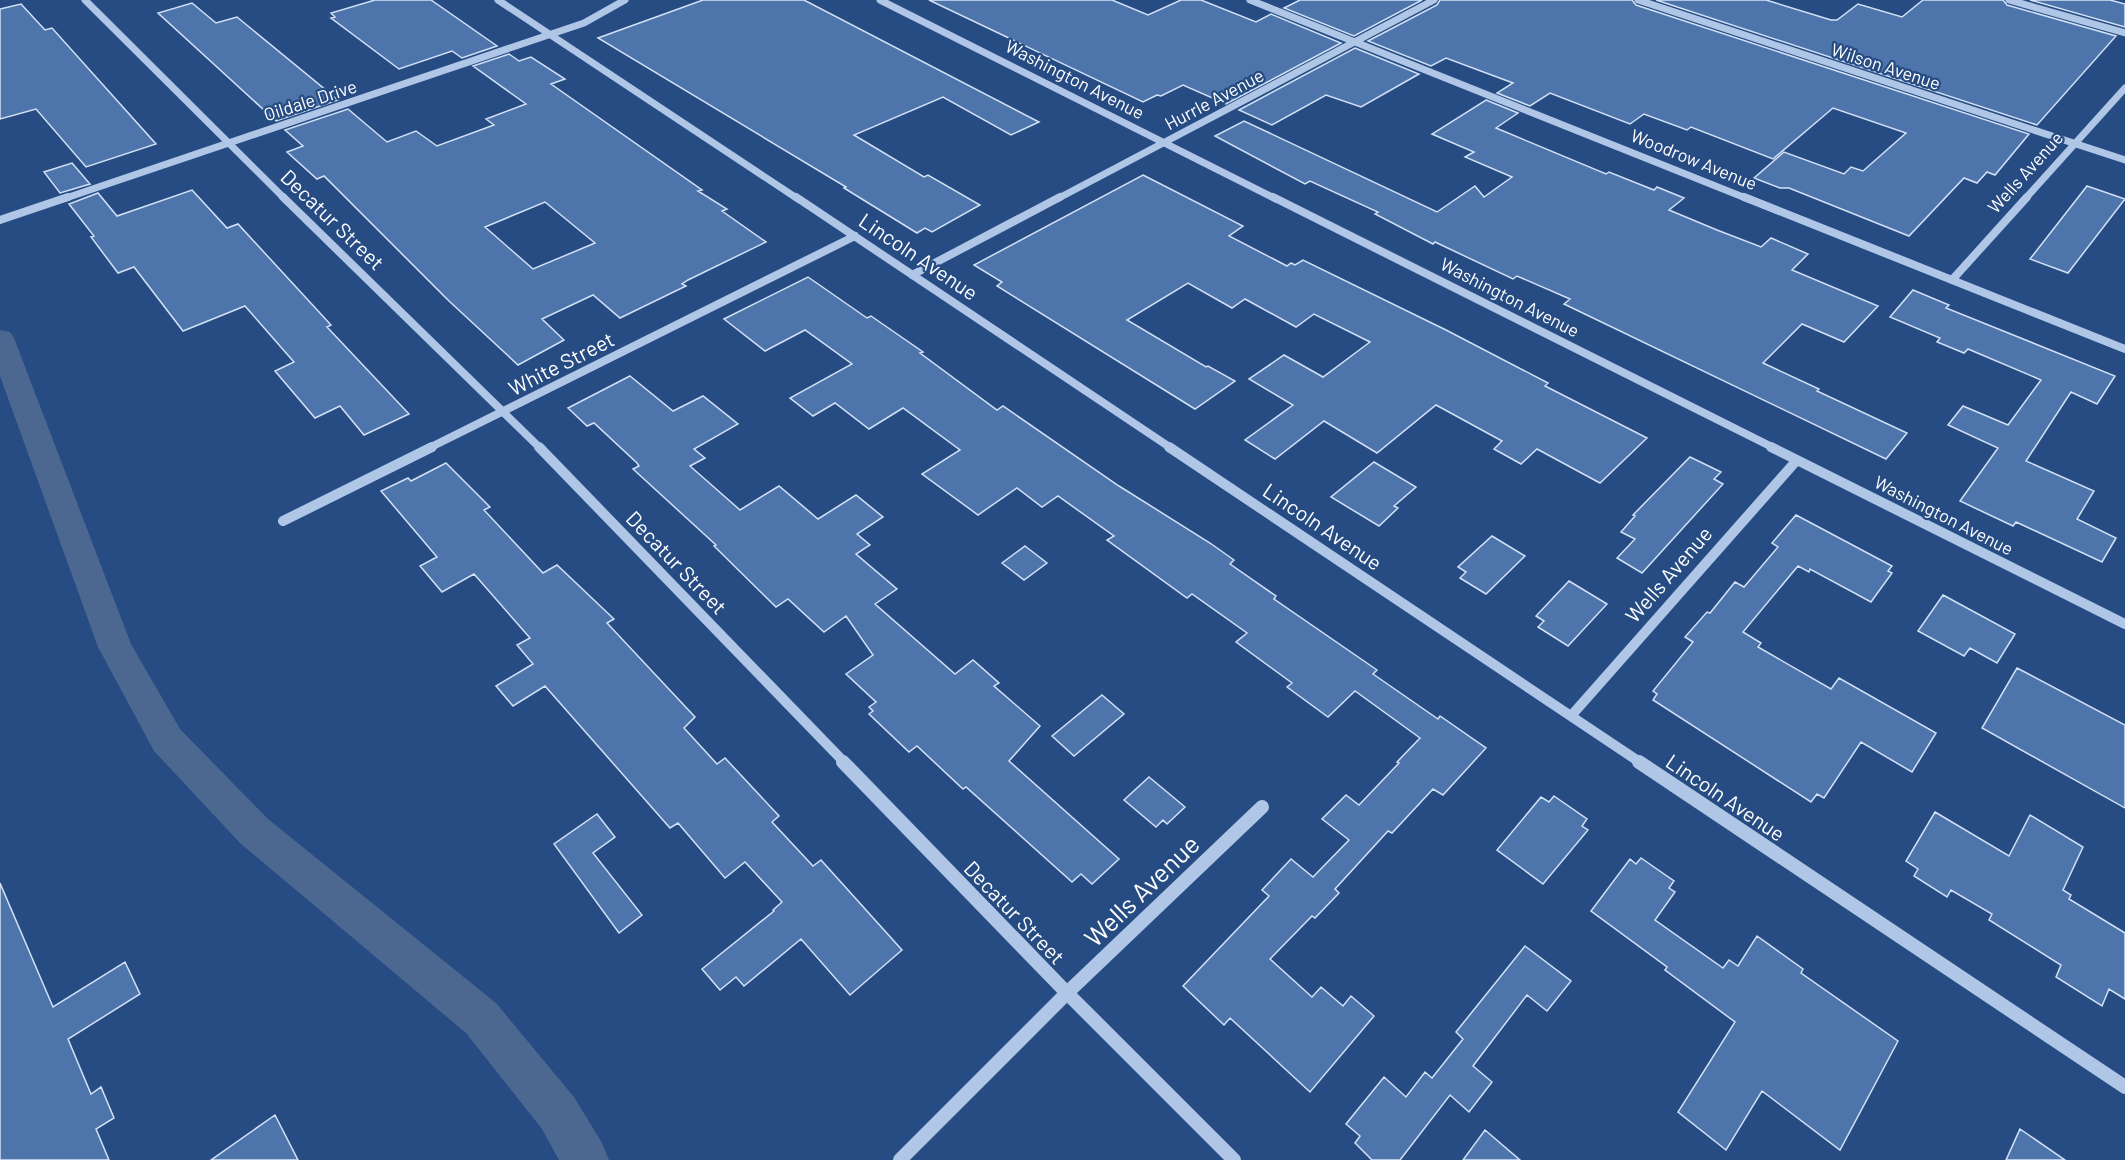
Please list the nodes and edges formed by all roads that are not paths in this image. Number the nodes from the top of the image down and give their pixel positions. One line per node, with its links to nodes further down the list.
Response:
1 (85, 0): 14 (street, Decatur Street)
2 (498, 0): 10 (street, Lincoln Avenue)
3 (625, 0): 10 (street, Oildale Drive)
4 (880, 0): 13 (street, Washington Avenue)
5 (1250, 0): 11 (street, Woodrow Avenue)
6 (1434, 0): 11 (street, Hurrle Avenue)
7 (1638, 0): 15 (street, Wilson Avenue)
8 (2008, 0): 9 (street)
9 (2125, 33)
10 (552, 34): 14 (street, Oildale Drive); 18 (street, Lincoln Avenue)
11 (1354, 42): 13 (street, Hurrle Avenue); 20 (street, Woodrow Avenue)
12 (2125, 88): 15 (street, Wells Avenue)
13 (1164, 142): 19 (street, Hurrle Avenue); 23 (street, Washington Avenue)
14 (227, 143): 17 (street, Oildale Drive); 22 (street, Decatur Street)
15 (2075, 143): 16 (street, Wilson Avenue); 20 (street, Wells Avenue)
16 (2125, 160)
17 (0, 220)
18 (855, 236): 19 (street, Lincoln Avenue); 22 (street, White Street)
19 (912, 274): 26 (street, Lincoln Avenue)
20 (1952, 280): 21 (street, Woodrow Avenue)
21 (2125, 350)
22 (504, 411): 24 (street, White Street); 28 (street, Decatur Street)
23 (1797, 460): 25 (street, Washington Avenue); 26 (street, Wells Avenue)
24 (283, 521)
25 (2125, 624)
26 (1571, 716): 29 (street, Lincoln Avenue)
27 (1262, 807): 28 (street, Wells Avenue)
28 (1067, 993): 30 (street, Wells Avenue); 31 (street, Decatur Street)
29 (2125, 1087)
30 (900, 1160)
31 (1234, 1160)

